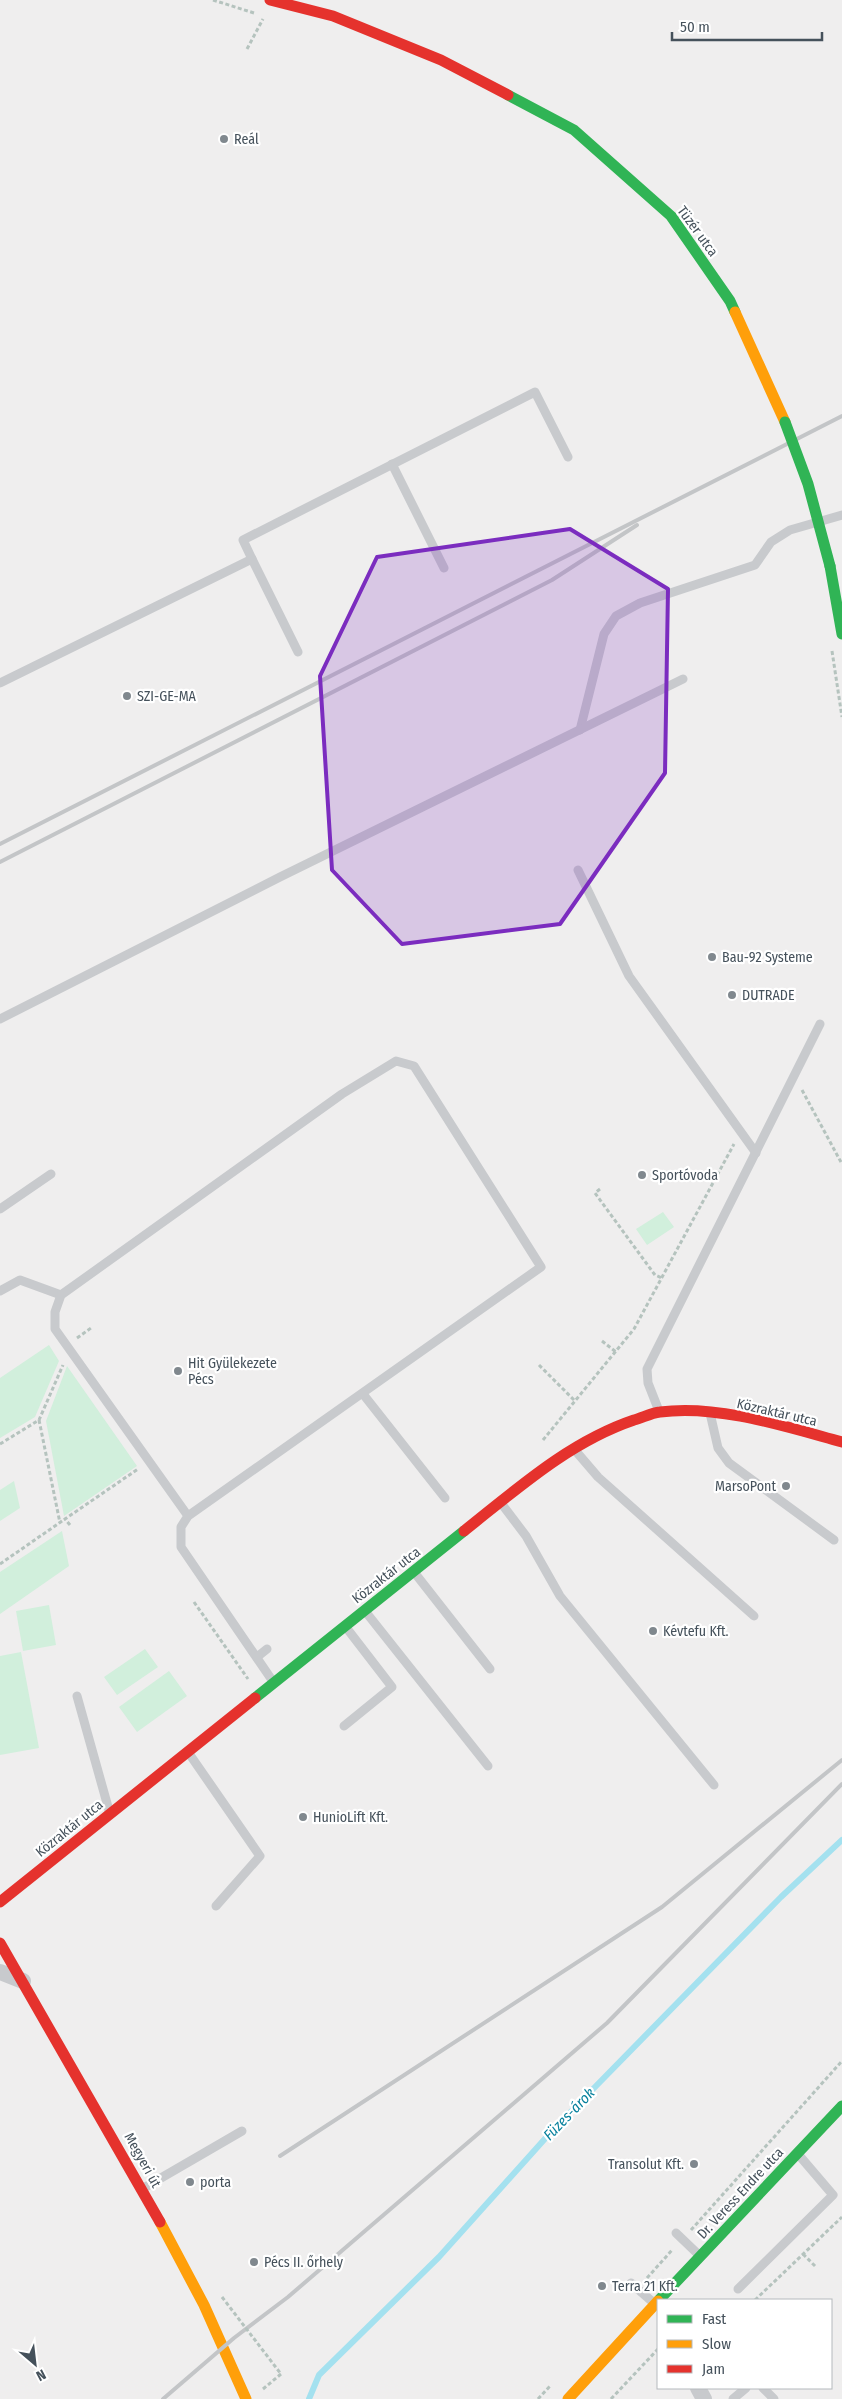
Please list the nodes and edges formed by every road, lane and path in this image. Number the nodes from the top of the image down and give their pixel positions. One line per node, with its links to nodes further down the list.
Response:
1 (270, 0): 9 (street, Tüzér utca, bridge)
2 (264, 16): 3 (path)
3 (247, 49)
4 (568, 457): 5 (lane)
5 (392, 464): 7 (lane); 8 (lane)
6 (842, 515): 13 (lane)
7 (252, 559): 10 (lane); 12 (lane)
8 (444, 568)
9 (842, 634)
10 (298, 652)
11 (683, 679): 13 (lane)
12 (0, 683)
13 (580, 730): 15 (lane)
14 (578, 870): 18 (lane)
15 (0, 1019)
16 (820, 1024): 17 (lane)
17 (794, 1077): 19 (lane); 20 (path)
18 (740, 1131): 19 (lane); 24 (path)
19 (756, 1153): 33 (lane)
20 (842, 1164)
21 (51, 1174): 23 (lane)
22 (600, 1189): 24 (path)
23 (0, 1209)
24 (663, 1278): 28 (path)
25 (0, 1291): 26 (lane)
26 (61, 1295): 31 (lane); 40 (lane)
27 (602, 1341): 28 (path)
28 (616, 1352): 32 (path)
29 (65, 1362): 35 (path)
30 (539, 1365): 32 (path)
31 (363, 1394): 41 (lane); 43 (lane)
32 (576, 1401): 36 (path)
33 (659, 1412): 34 (street, Közraktár utca); 39 (street, Közraktár utca)
34 (710, 1412): 37 (street, Közraktár utca); 47 (lane)
35 (39, 1420): 38 (path); 45 (path)
36 (543, 1441)
37 (842, 1442)
38 (0, 1444)
39 (574, 1449): 42 (street, Közraktár utca); 52 (lane)
40 (149, 1461): 43 (lane); 44 (path)
41 (445, 1498)
42 (501, 1503): 49 (street, Közraktár utca); 65 (lane)
43 (188, 1516): 55 (lane)
44 (65, 1519): 45 (path); 46 (path)
45 (60, 1523): 48 (path)
46 (70, 1525)
47 (834, 1540)
48 (0, 1564)
49 (414, 1572): 51 (street, Közraktár utca); 57 (lane)
50 (194, 1602): 58 (path)
51 (364, 1610): 53 (street, Közraktár utca); 64 (lane)
52 (754, 1616)
53 (345, 1626): 59 (street, Közraktár utca); 62 (lane)
54 (267, 1649): 55 (lane)
55 (257, 1657): 56 (lane)
56 (264, 1668): 58 (path); 59 (lane)
57 (490, 1669)
58 (249, 1680): 60 (path)
59 (274, 1683): 63 (street, Közraktár utca)
60 (242, 1687)
61 (77, 1696): 66 (lane)
62 (344, 1726)
63 (188, 1752): 66 (street, Közraktár utca); 68 (lane)
64 (488, 1766)
65 (714, 1785)
66 (110, 1814): 67 (street, Közraktár utca)
67 (0, 1902)
68 (216, 1906)
69 (0, 1943): 71 (street, Megyeri út)
70 (0, 1972): 71 (street)
71 (23, 1981): 75 (street, Megyeri út)
72 (842, 2106): 74 (street, Dr. Veress Endre utca)
73 (242, 2130): 75 (lane)
74 (798, 2153): 79 (street, Dr. Veress Endre utca); 82 (lane)
75 (142, 2189): 94 (street, Megyeri út)
76 (842, 2217): 78 (path)
77 (676, 2233): 79 (lane)
78 (803, 2254): 80 (path); 83 (path)
79 (700, 2256): 85 (street, Dr. Veress Endre utca)
80 (816, 2267)
81 (631, 2283): 88 (lane)
82 (738, 2289)
83 (760, 2296): 86 (path); 87 (path)
84 (222, 2297): 93 (path, bridge)
85 (662, 2299)
86 (756, 2299)
87 (764, 2299)
88 (657, 2303)
89 (657, 2305): 95 (street, Dr. Veress Endre utca)
90 (657, 2350): 96 (path)
91 (745, 2389): 97 (lane)
92 (765, 2389): 98 (lane)
93 (260, 2391)
94 (246, 2399)
95 (568, 2399)
96 (611, 2399)
97 (733, 2399)
98 (774, 2399)

